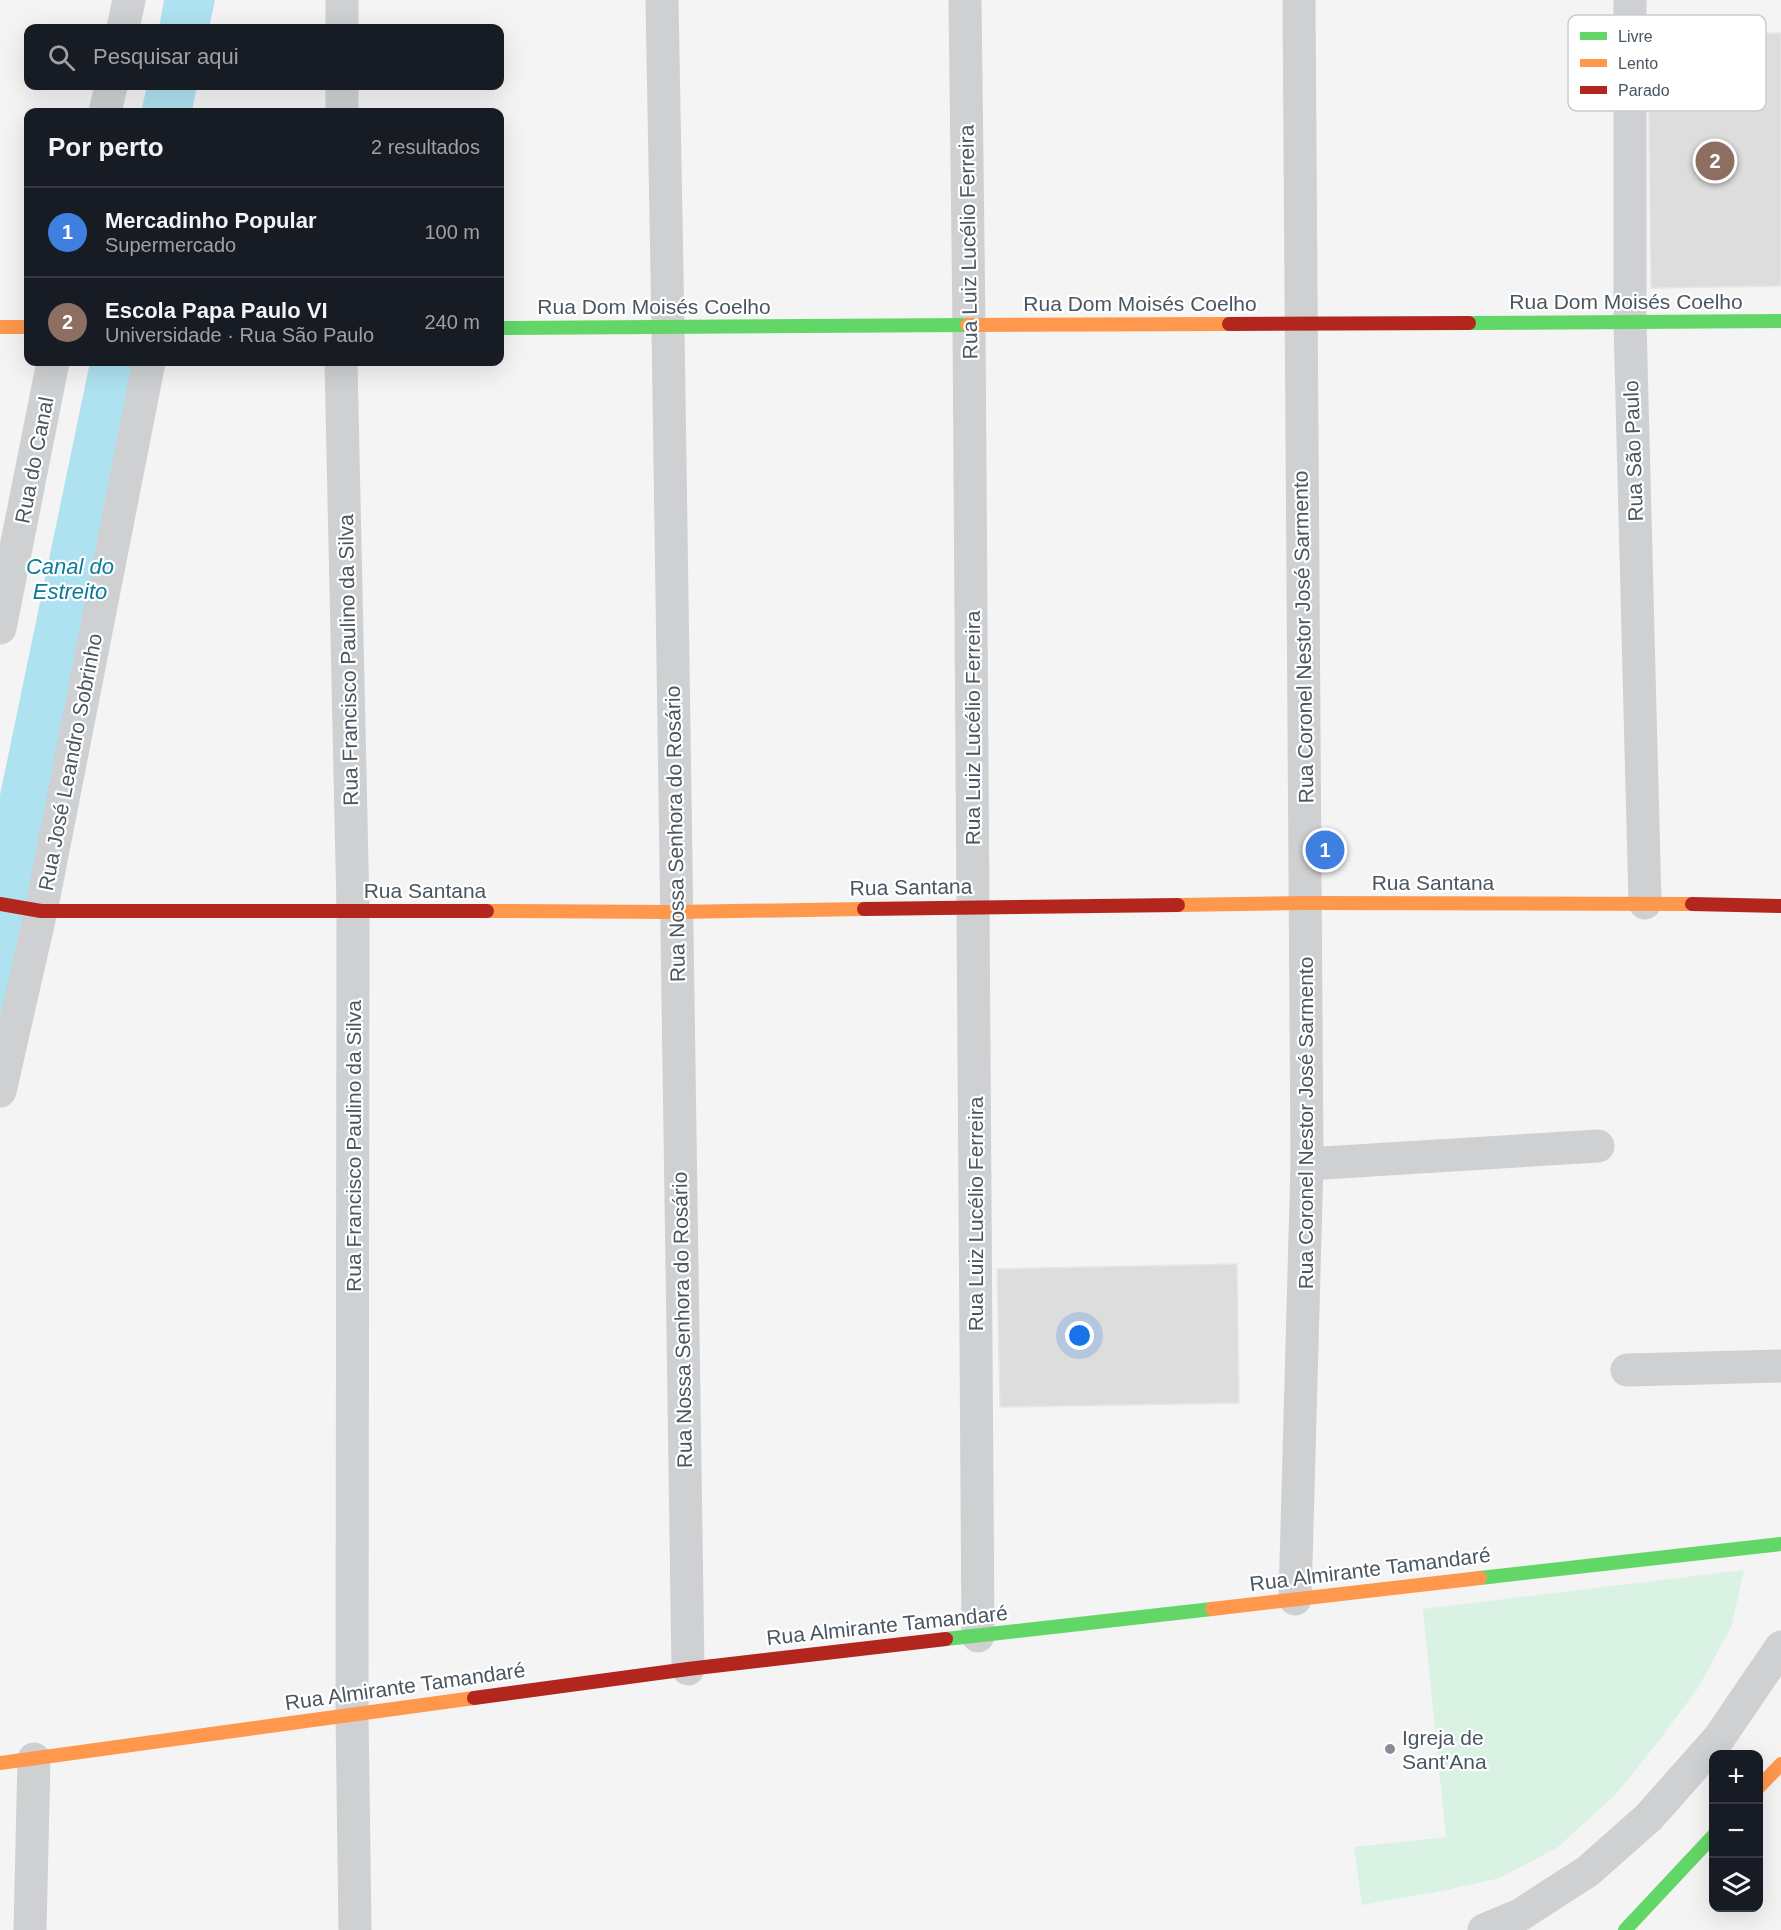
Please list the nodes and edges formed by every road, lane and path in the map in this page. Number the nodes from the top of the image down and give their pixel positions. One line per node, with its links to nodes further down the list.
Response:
1 (129, 0): 6 (street)
2 (342, 0): 7 (street)
3 (662, 0): 20 (street, Rua Nossa Senhora do Rosário)
4 (965, 0): 16 (street, Rua Luiz Lucélio Ferreira)
5 (1299, 0): 15 (street, Rua Coronel Nestor José Sarmento)
6 (124, 24)
7 (342, 24)
8 (110, 90): 10 (street)
9 (342, 90): 11 (street)
10 (106, 108)
11 (342, 108)
12 (1630, 111): 14 (street, Rua São Paulo)
13 (1781, 321): 14 (street, Rua Dom Moisés Coelho)
14 (1630, 323): 15 (street, Rua Dom Moisés Coelho); 26 (street, Rua São Paulo)
15 (1300, 324): 16 (street, Rua Dom Moisés Coelho); 25 (street, Rua Coronel Nestor José Sarmento)
16 (969, 325): 20 (street, Rua Dom Moisés Coelho); 29 (street, Rua Luiz Lucélio Ferreira)
17 (0, 327): 18 (street)
18 (24, 327)
19 (504, 328): 20 (street, Rua Dom Moisés Coelho)
20 (668, 328): 32 (street, Rua Nossa Senhora do Rosário)
21 (52, 366): 24 (street, Rua do Canal)
22 (148, 366): 30 (street, Rua José Leandro Sobrinho)
23 (341, 366): 31 (street, Rua Francisco Paulino da Silva)
24 (0, 628)
25 (1306, 903): 26 (street, Rua Santana); 29 (street, Rua Santana); 35 (street, Rua Coronel Nestor José Sarmento)
26 (1645, 903): 28 (street, Rua Santana)
27 (0, 904): 30 (street, Rua Santana)
28 (1781, 906)
29 (974, 907): 32 (street, Rua Santana); 40 (street, Rua Luiz Lucélio Ferreira)
30 (34, 910): 31 (street, Rua Santana); 33 (street, Rua José Leandro Sobrinho)
31 (353, 910): 32 (street, Rua Santana); 43 (street, Rua Francisco Paulino da Silva)
32 (676, 912): 42 (street, Rua Nossa Senhora do Rosário)
33 (0, 1091)
34 (1598, 1146): 35 (street)
35 (1307, 1164): 39 (street, Rua Coronel Nestor José Sarmento)
36 (1781, 1366): 37 (street)
37 (1628, 1370)
38 (1781, 1544): 39 (street, Rua Almirante Tamandaré)
39 (1295, 1599): 40 (street, Rua Almirante Tamandaré)
40 (978, 1636): 42 (street, Rua Almirante Tamandaré)
41 (1781, 1647): 51 (street)
42 (688, 1669): 43 (street, Rua Almirante Tamandaré)
43 (352, 1713): 44 (street, Rua Almirante Tamandaré); 50 (street, Rua Francisco Paulino da Silva)
44 (34, 1759): 45 (street, Rua Almirante Tamandaré); 49 (street)
45 (0, 1762)
46 (1781, 1764): 47 (street)
47 (1763, 1783)
48 (1709, 1839): 52 (street)
49 (30, 1930)
50 (355, 1930)
51 (1484, 1930)
52 (1625, 1930)

